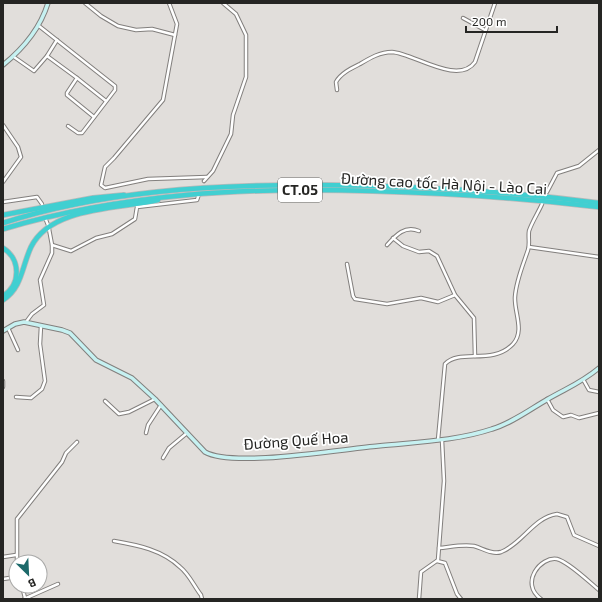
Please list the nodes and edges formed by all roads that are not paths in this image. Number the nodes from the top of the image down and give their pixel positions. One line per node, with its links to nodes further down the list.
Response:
1 (48, 3): 7 (street)
2 (85, 3): 9 (street)
3 (169, 3): 9 (street)
4 (223, 3): 21 (street)
5 (495, 3): 8 (street)
6 (463, 18): 8 (street)
7 (39, 26): 10 (street); 12 (street)
8 (485, 30): 15 (street)
9 (175, 35): 21 (street)
10 (58, 39): 11 (street); 16 (street)
11 (47, 56): 12 (street); 14 (street)
12 (14, 57): 13 (street)
13 (3, 65)
14 (77, 78): 16 (street); 17 (street)
15 (337, 90)
16 (106, 101): 17 (street)
17 (94, 117): 19 (street)
18 (3, 125): 23 (street)
19 (68, 126)
20 (599, 150): 24 (street)
21 (207, 177): 22 (street)
22 (204, 181)
23 (3, 182)
24 (547, 192)
25 (143, 194): 29 (highway, Đường cao tốc Hà Nội - Lào Cai / CT.05); 33 (highway); 35 (highway, Đường cao tốc Hà Nội - Lào Cai / CT.05)
26 (199, 194): 41 (street)
27 (178, 196): 32 (highway, Đường cao tốc Hà Nội - Lào Cai / CT.05); 37 (highway, Đường cao tốc Hà Nội - Lào Cai / CT.05); 49 (highway)
28 (3, 202): 30 (street)
29 (599, 203)
30 (42, 204)
31 (542, 204): 43 (street)
32 (599, 208)
33 (3, 215)
34 (46, 220): 36 (street)
35 (3, 223)
36 (48, 225)
37 (3, 229)
38 (49, 229): 41 (street)
39 (419, 231): 40 (street)
40 (393, 238): 42 (street); 47 (street)
41 (52, 244): 50 (street)
42 (387, 245)
43 (529, 247): 45 (street); 55 (street)
44 (3, 248): 48 (highway)
45 (599, 257)
46 (347, 264): 47 (street)
47 (454, 295): 55 (street)
48 (3, 296)
49 (3, 300)
50 (26, 322): 51 (street, Đường Quế Hoa); 52 (street, Đường Quế Hoa)
51 (41, 325): 61 (street); 62 (street, Đường Quế Hoa)
52 (8, 328): 53 (street, Đường Quế Hoa); 54 (street)
53 (3, 331)
54 (18, 350)
55 (475, 356): 69 (street)
56 (599, 368): 57 (street, Đường Quế Hoa)
57 (584, 381): 60 (street); 63 (street, Đường Quế Hoa)
58 (3, 382): 59 (street)
59 (4, 388)
60 (599, 392)
61 (16, 397)
62 (155, 399): 64 (street); 65 (street, Đường Quế Hoa)
63 (547, 399): 66 (street); 69 (street, Đường Quế Hoa)
64 (105, 401)
65 (161, 405): 67 (street); 68 (street, Đường Quế Hoa)
66 (599, 413)
67 (146, 433)
68 (187, 433): 69 (street, Đường Quế Hoa); 71 (street)
69 (440, 440): 74 (street)
70 (77, 442): 75 (street)
71 (163, 458)
72 (114, 542): 80 (street)
73 (599, 546): 74 (street)
74 (439, 548): 76 (street)
75 (16, 554)
76 (437, 562): 81 (street); 82 (street)
77 (58, 584): 79 (street)
78 (599, 590): 83 (street)
79 (24, 599)
80 (202, 599)
81 (420, 599)
82 (461, 599)
83 (541, 599)

